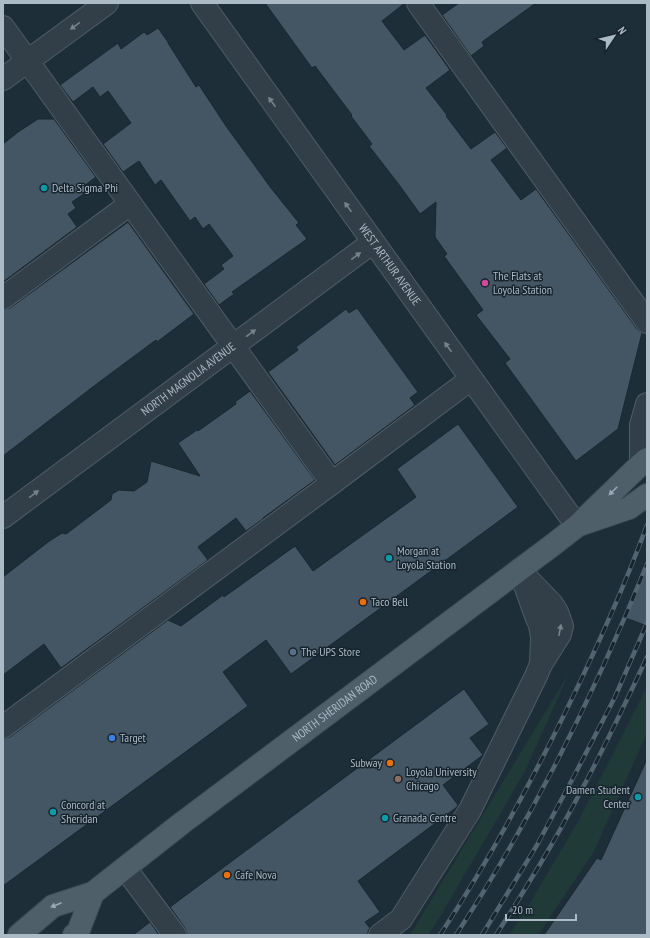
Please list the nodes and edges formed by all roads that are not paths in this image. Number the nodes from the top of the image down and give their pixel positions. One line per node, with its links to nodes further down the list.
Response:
1 (107, 3): 5 (street, one-way to 5)
2 (202, 3): 8 (street, WEST ARTHUR AVENUE, one-way to 2)
3 (418, 3): 10 (street)
4 (3, 27): 5 (street)
5 (27, 61): 6 (street); 7 (street)
6 (3, 79)
7 (130, 204): 9 (street); 11 (street)
8 (373, 242): 11 (street, NORTH MAGNOLIA AVENUE, one-way to 8); 12 (street, WEST ARTHUR AVENUE, one-way to 8)
9 (3, 298)
10 (647, 322)
11 (233, 346): 15 (street); 17 (street, NORTH MAGNOLIA AVENUE, one-way to 11)
12 (471, 379): 15 (street); 18 (street, WEST ARTHUR AVENUE)
13 (647, 404): 14 (street)
14 (644, 461): 18 (main road, NORTH SHERIDAN ROAD, one-way to 18)
15 (332, 483): 20 (street)
16 (647, 495): 18 (main road, NORTH SHERIDAN ROAD)
17 (3, 517)
18 (578, 526): 19 (main road, NORTH SHERIDAN ROAD)
19 (519, 570): 21 (main road, NORTH SHERIDAN ROAD); 26 (street)
20 (3, 727)
21 (125, 868): 22 (main road, NORTH SHERIDAN ROAD); 25 (street)
22 (93, 893): 23 (main road); 24 (main road, NORTH SHERIDAN ROAD, one-way to 24)
23 (76, 934)
24 (19, 935)
25 (175, 935)
26 (380, 935)

